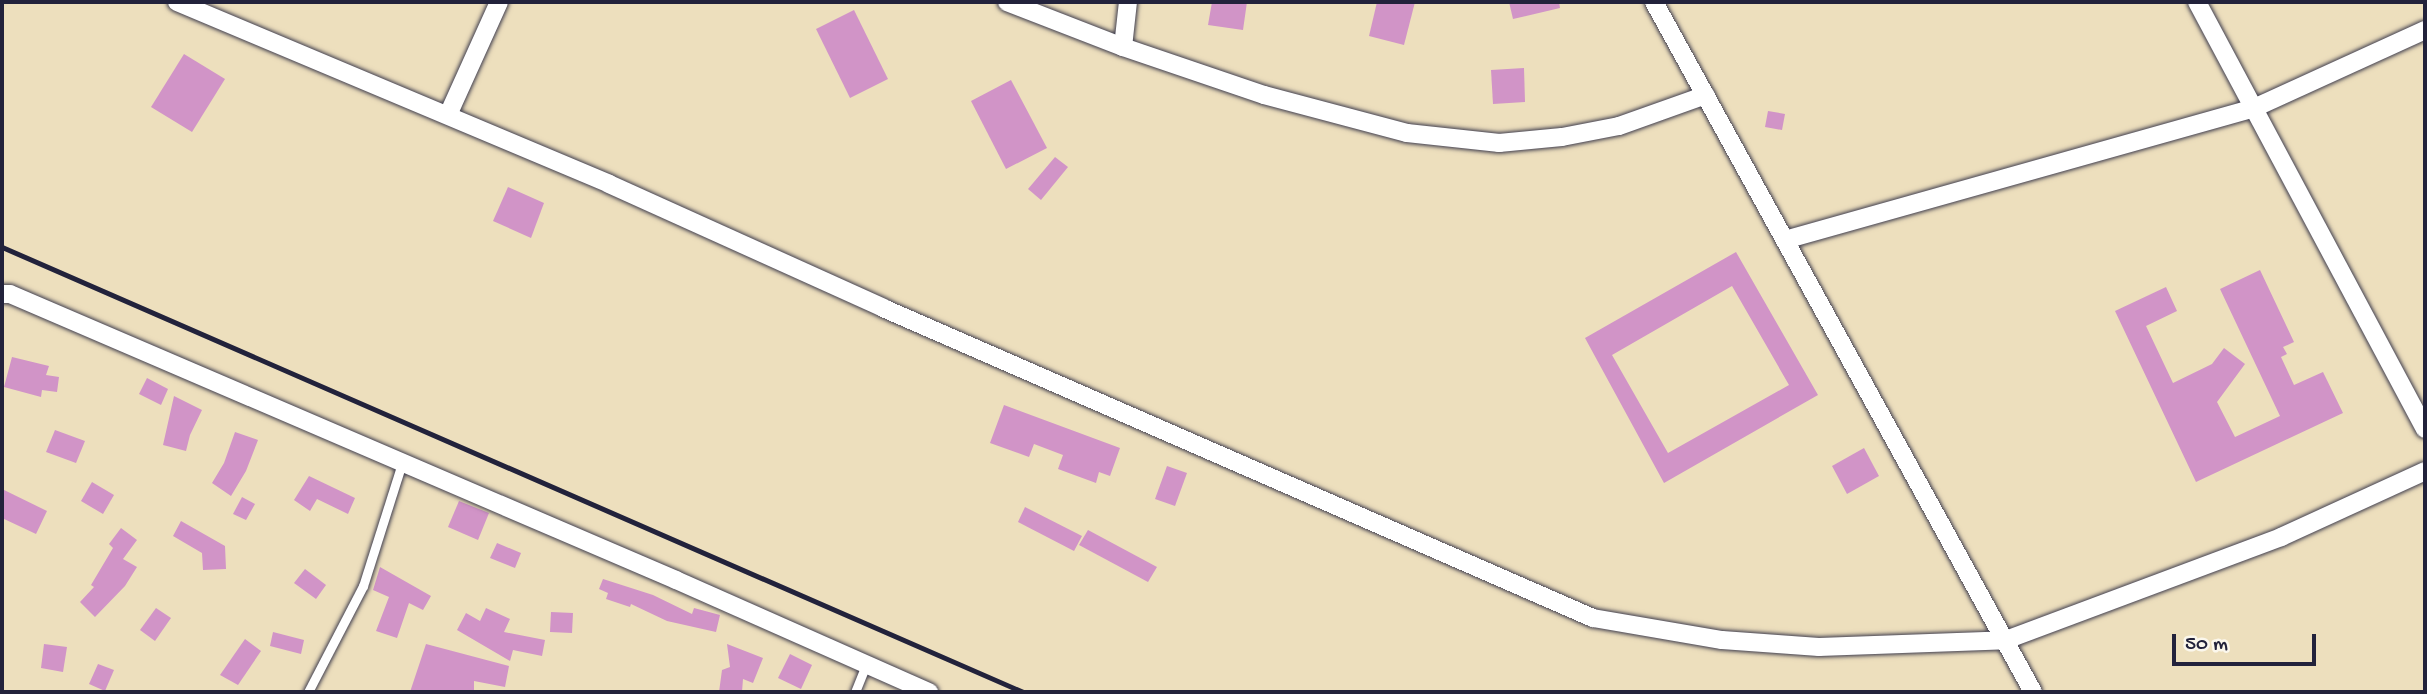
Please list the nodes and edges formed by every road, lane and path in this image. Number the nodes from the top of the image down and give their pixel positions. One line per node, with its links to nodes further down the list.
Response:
1 (177, 2): 11 (street)
2 (499, 2): 11 (street)
3 (1007, 2): 8 (street)
4 (1128, 2): 8 (street)
5 (1654, 2): 9 (street)
6 (2197, 2): 10 (street)
7 (2425, 30): 10 (street)
8 (1123, 47): 9 (street)
9 (1706, 95): 12 (street)
10 (2254, 108): 12 (street); 14 (street)
11 (448, 115): 17 (street)
12 (1785, 240): 17 (street)
13 (2, 294): 15 (street)
14 (2425, 429)
15 (401, 463): 18 (street); 19 (lane)
16 (2425, 471): 17 (street)
17 (2006, 640): 22 (street)
18 (867, 663): 20 (lane); 21 (street)
19 (308, 692)
20 (855, 692)
21 (929, 692)
22 (2033, 692)

